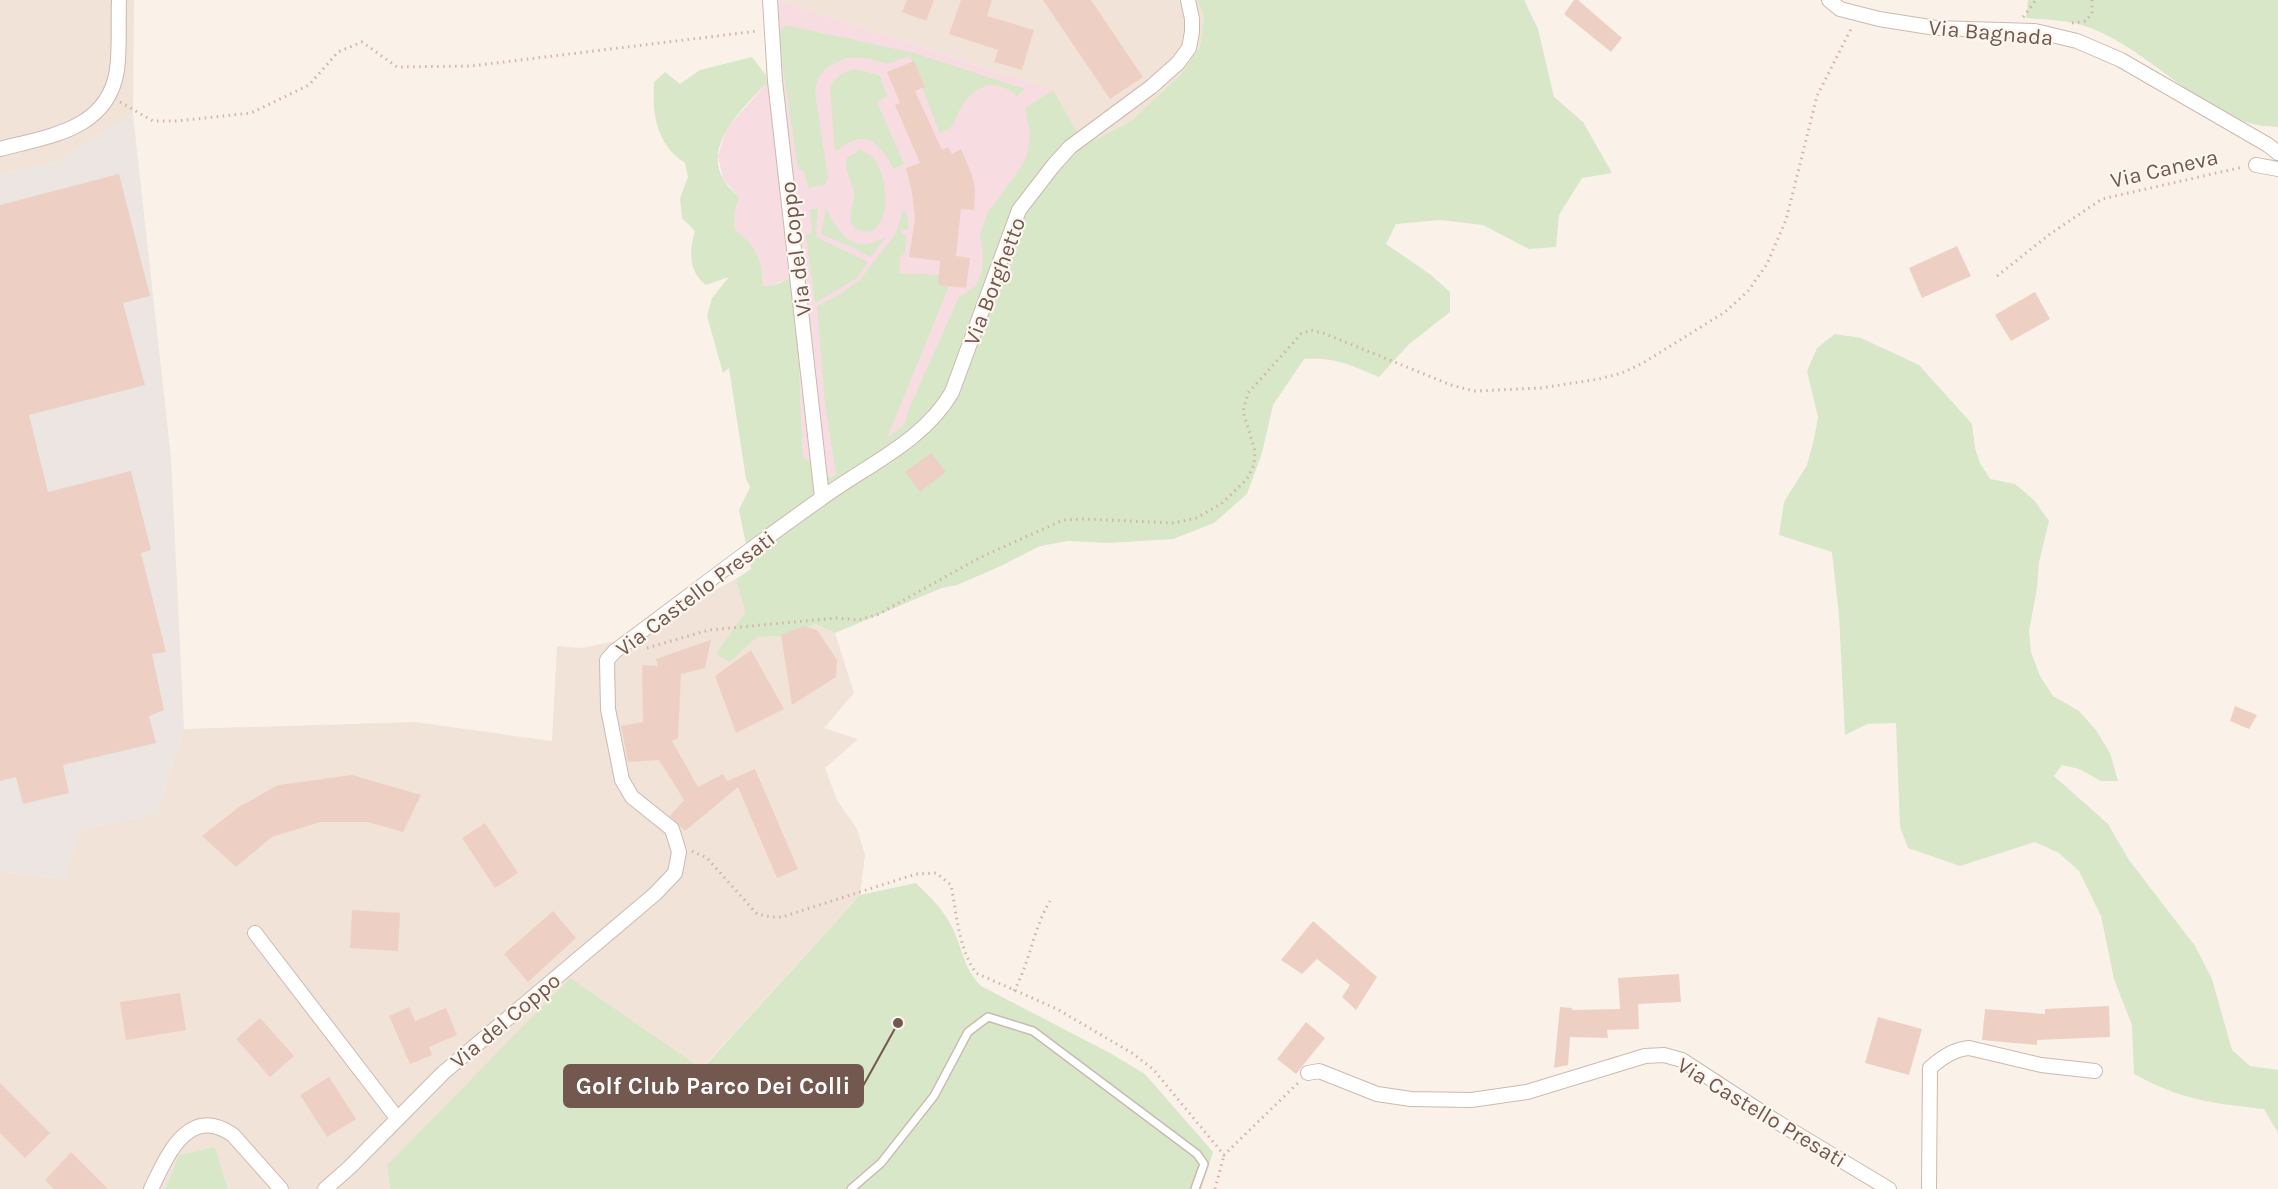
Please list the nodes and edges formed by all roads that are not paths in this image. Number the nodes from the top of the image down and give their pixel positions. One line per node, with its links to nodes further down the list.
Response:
1 (119, 0): 5 (street)
2 (770, 0): 9 (street, Via del Coppo)
3 (1188, 0): 9 (street, Via Borghetto)
4 (1829, 0): 6 (street, Via Bagnada)
5 (0, 149)
6 (2278, 153)
7 (2256, 165): 8 (street)
8 (2278, 169)
9 (822, 497): 10 (street, Via Castello Presati)
10 (679, 852): 14 (street, Via del Coppo)
11 (255, 933): 14 (street)
12 (2095, 1071): 21 (street)
13 (1308, 1073): 20 (street, Via Castello Presati)
14 (398, 1119): 17 (street, Via del Coppo)
15 (151, 1189): 16 (street)
16 (280, 1189)
17 (325, 1189)
18 (851, 1189): 19 (lane)
19 (1195, 1189)
20 (1889, 1189)
21 (1929, 1189)

